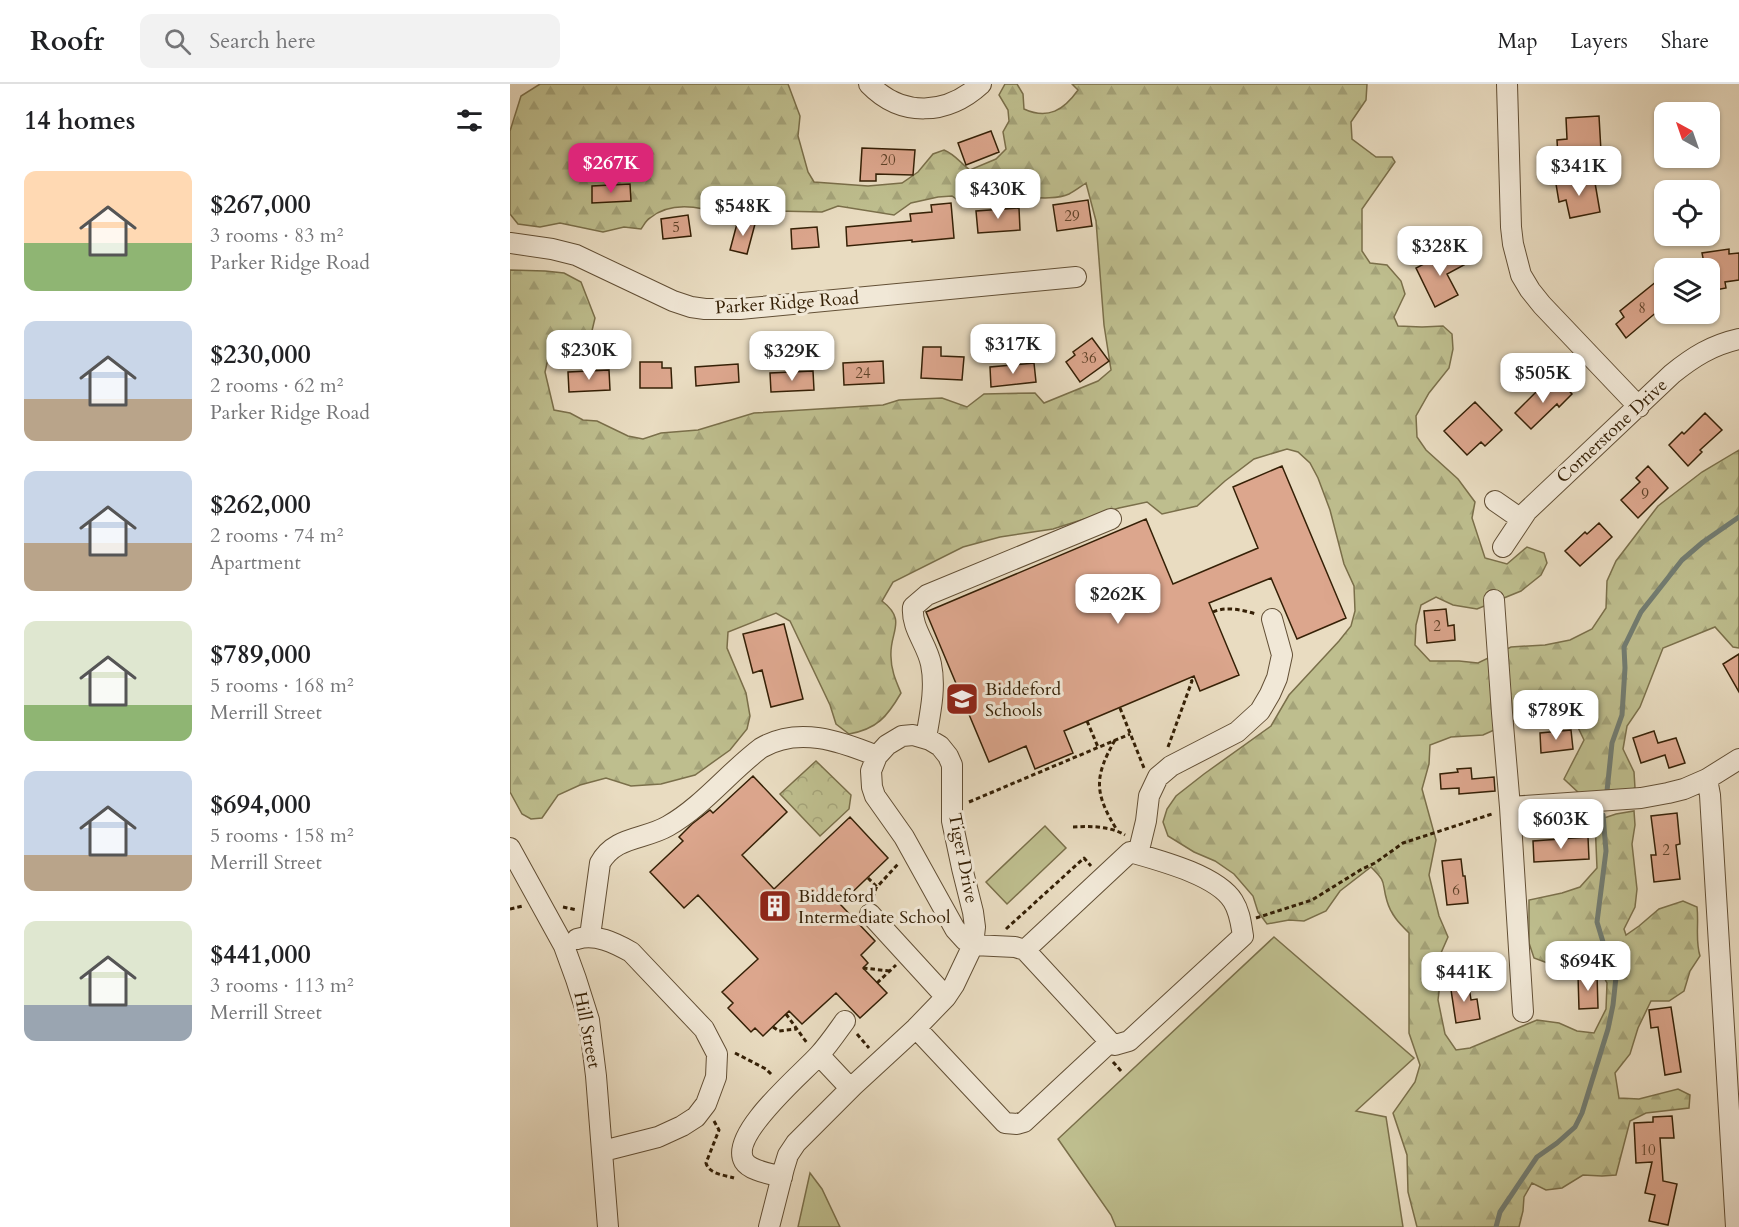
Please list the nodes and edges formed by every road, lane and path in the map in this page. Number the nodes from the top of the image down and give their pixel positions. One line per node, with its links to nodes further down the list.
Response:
1 (869, 84): 2 (street)
2 (981, 84)
3 (1507, 84): 7 (street)
4 (510, 243): 5 (street, Parker Ridge Road)
5 (1076, 277)
6 (1739, 339): 7 (street, Cornerstone Drive)
7 (1639, 407): 10 (street, Cornerstone Drive)
8 (1495, 501): 10 (street)
9 (1111, 519): 19 (street)
10 (1521, 519): 11 (street, Cornerstone Drive)
11 (1503, 547)
12 (1494, 600): 27 (street)
13 (1213, 612): 14 (path)
14 (1272, 619): 26 (street)
15 (1190, 678): 22 (path)
16 (1120, 708): 18 (path)
17 (1087, 721): 21 (path)
18 (1130, 734): 20 (path); 26 (path)
19 (926, 738): 23 (street); 28 (street, Tiger Drive)
20 (1115, 740): 21 (path); 30 (path)
21 (1098, 747): 28 (path)
22 (1167, 747)
23 (877, 756): 41 (street); 42 (street, Tiger Drive)
24 (1739, 759): 25 (street)
25 (1707, 779): 27 (street); 65 (street)
26 (1149, 796): 31 (street)
27 (1510, 807): 39 (path); 50 (street)
28 (951, 808): 42 (street, Tiger Drive)
29 (1073, 827): 30 (path)
30 (1117, 830): 31 (path)
31 (1143, 835): 33 (street)
32 (510, 848): 43 (street, Hill Street)
33 (1138, 854): 44 (street); 56 (street)
34 (902, 860): 37 (path)
35 (1093, 867): 40 (path)
36 (868, 878): 37 (path)
37 (877, 887): 38 (path)
38 (870, 914): 45 (street)
39 (1251, 919)
40 (1003, 931)
41 (590, 936): 43 (street); 61 (street)
42 (973, 945): 44 (street); 49 (street, Tiger Drive)
43 (564, 946): 61 (street, Hill Street)
44 (1025, 950): 56 (street)
45 (906, 955): 47 (path); 49 (street)
46 (863, 968): 47 (path)
47 (890, 971): 48 (path)
48 (877, 983)
49 (946, 997): 54 (street, Tiger Drive)
50 (1522, 1012)
51 (786, 1014): 55 (path)
52 (845, 1021): 58 (street)
53 (773, 1027): 55 (path)
54 (916, 1028): 56 (street); 60 (street, Tiger Drive)
55 (796, 1029): 58 (path)
56 (1110, 1042)
57 (874, 1044): 59 (path)
58 (819, 1055): 60 (street); 62 (street)
59 (863, 1055)
60 (850, 1088): 62 (street, Tiger Drive)
61 (603, 1150): 63 (street, Hill Street)
62 (782, 1177): 64 (street, Tiger Drive)
63 (608, 1227)
64 (769, 1227)
65 (1736, 1227)

